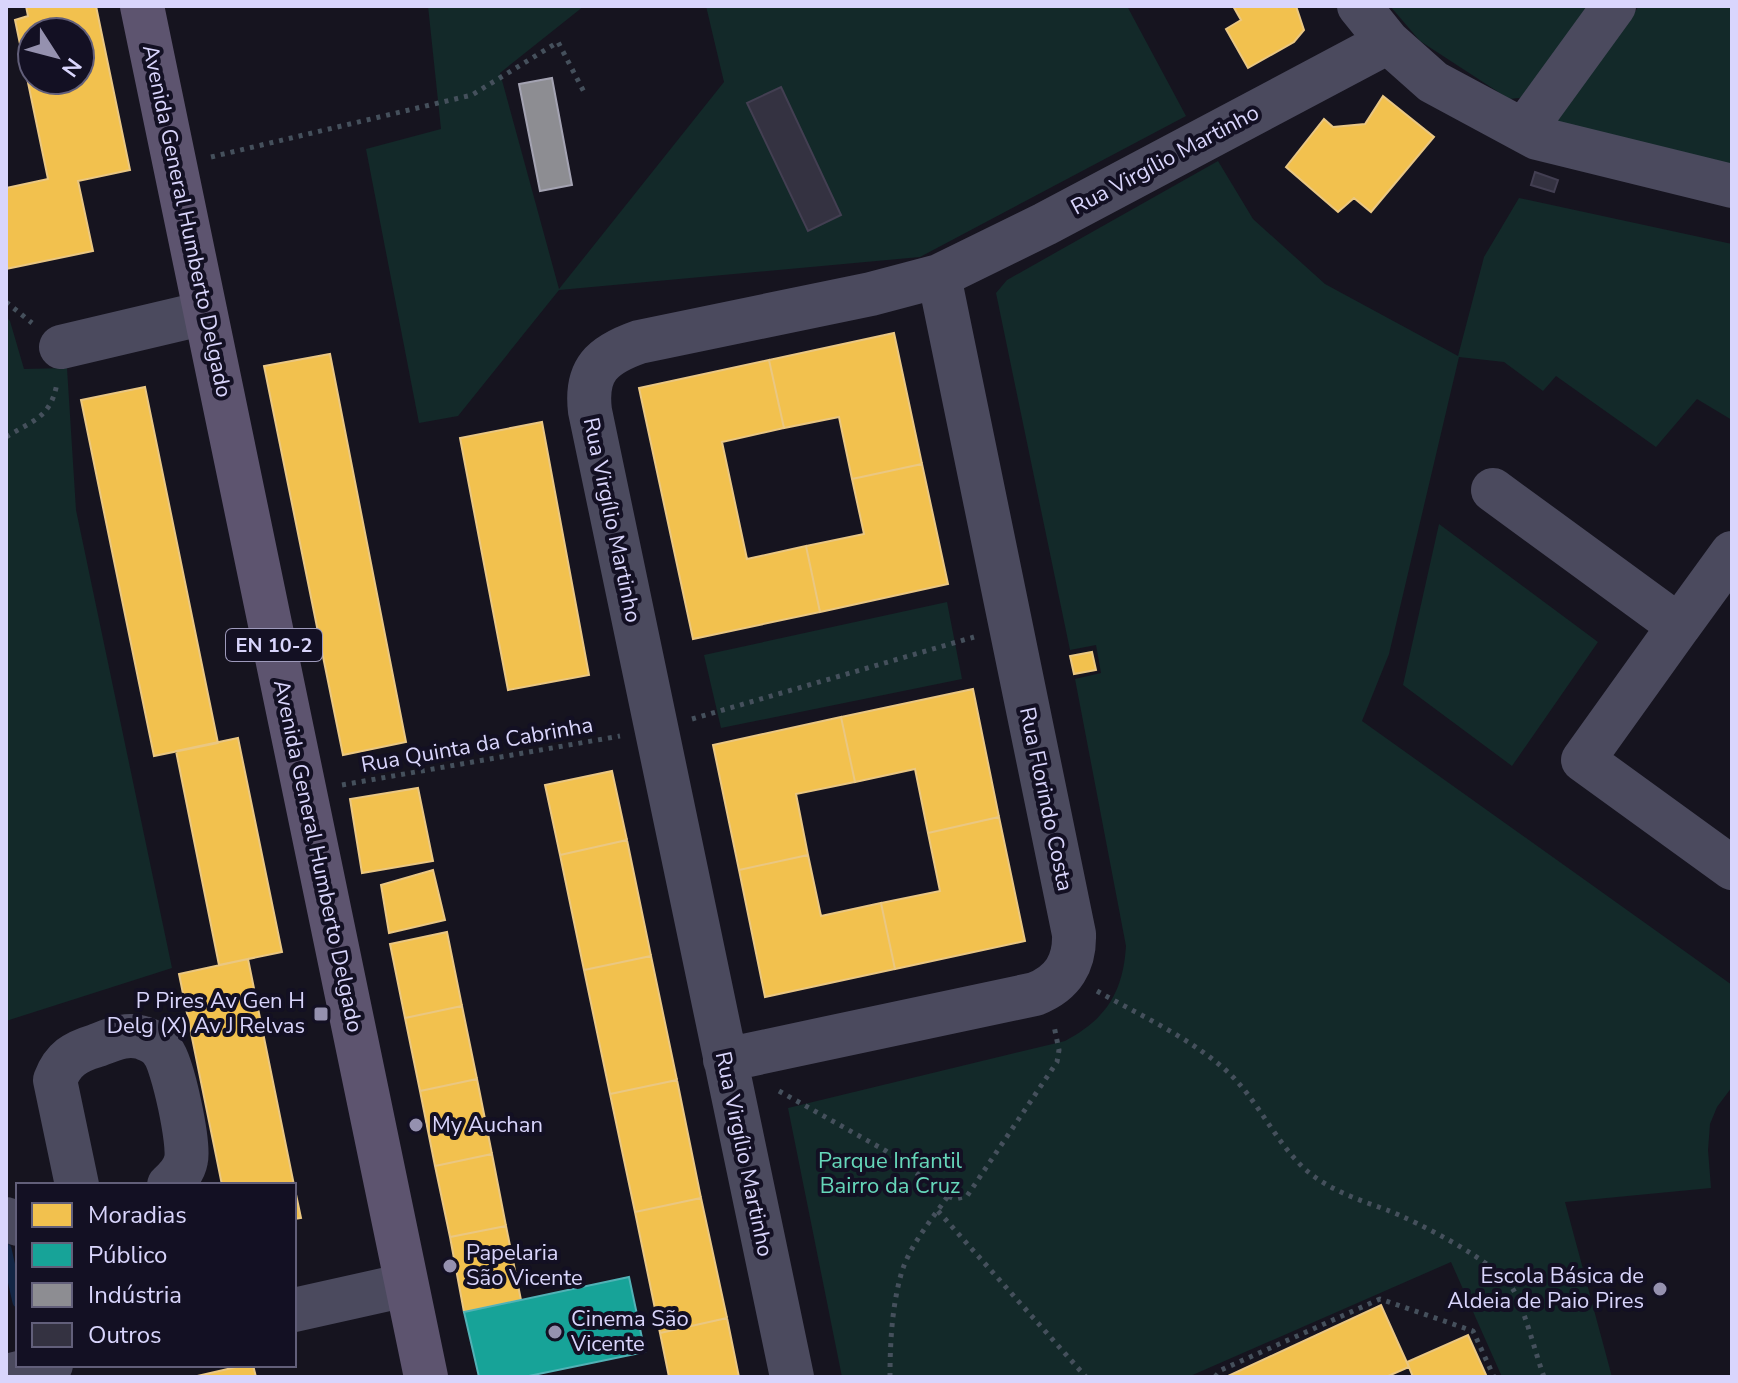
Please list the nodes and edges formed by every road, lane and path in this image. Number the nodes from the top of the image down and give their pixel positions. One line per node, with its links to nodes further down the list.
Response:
1 (142, 6): 7 (main road, Avenida General Humberto Delgado / EN 10-2)
2 (1359, 6): 4 (street)
3 (1614, 6): 6 (street)
4 (1388, 42): 6 (street); 9 (street, Rua Virgílio Martinho)
5 (584, 92): 7 (path)
6 (1524, 130): 8 (street)
7 (175, 165): 10 (main road, Avenida General Humberto Delgado / EN 10-2)
8 (1732, 186)
9 (939, 276): 15 (street, Rua Florindo Costa); 17 (street, Rua Virgílio Martinho)
10 (205, 313): 11 (street); 18 (main road, Avenida General Humberto Delgado / EN 10-2)
11 (61, 347): 12 (path)
12 (6, 437)
13 (1493, 490): 16 (street)
14 (1732, 553): 16 (street)
15 (1010, 626): 17 (path, Rua Quinta da Cabrinha); 20 (street, Rua Florindo Costa)
16 (1679, 626): 19 (street)
17 (655, 730): 18 (path, Rua Quinta da Cabrinha); 21 (street, Rua Virgílio Martinho)
18 (304, 792): 27 (main road, Avenida General Humberto Delgado / EN 10-2)
19 (1732, 868)
20 (1056, 982): 21 (street); 25 (path); 37 (path)
21 (725, 1060): 32 (street, Rua Virgílio Martinho)
22 (778, 1091): 25 (path)
23 (77, 1183): 24 (street)
24 (171, 1183)
25 (948, 1196): 26 (path)
26 (938, 1211): 33 (path); 34 (path)
27 (406, 1285): 28 (street); 31 (main road, Avenida General Humberto Delgado / EN 10-2)
28 (296, 1310)
29 (43, 1367): 30 (street)
30 (6, 1376)
31 (426, 1377)
32 (792, 1377)
33 (890, 1377)
34 (1086, 1377)
35 (1215, 1377): 36 (path)
36 (1494, 1377)
37 (1544, 1377)

